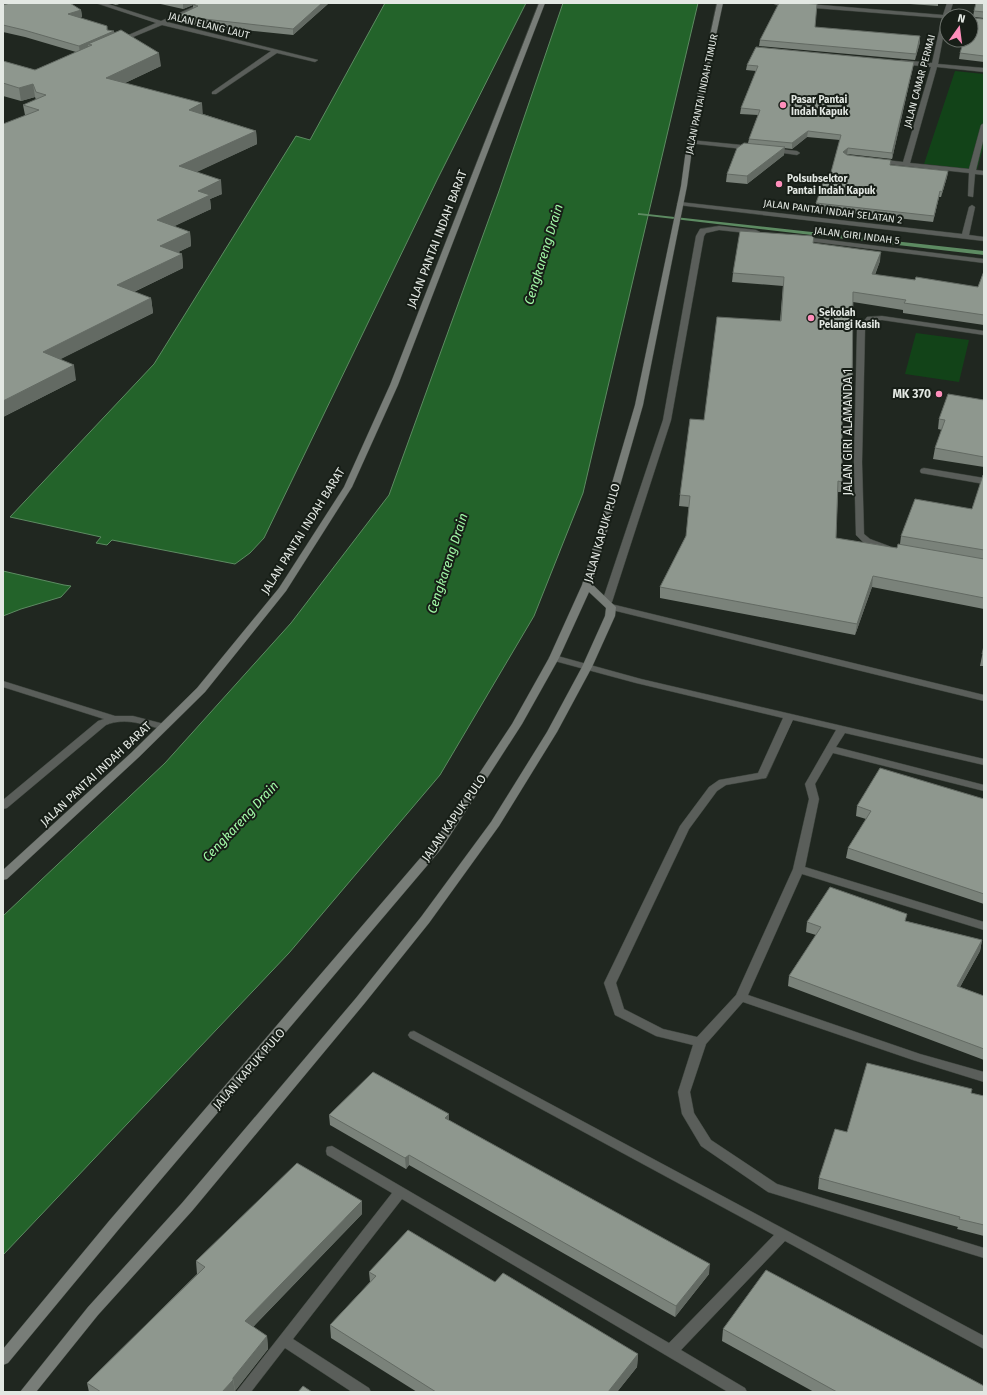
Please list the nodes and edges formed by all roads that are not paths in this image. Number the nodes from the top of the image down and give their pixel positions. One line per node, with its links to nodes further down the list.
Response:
1 (99, 3): 7 (street, JALAN ELANG LAUT)
2 (207, 3): 7 (street)
3 (542, 3): 44 (main road, JALAN PANTAI INDAH BARAT)
4 (720, 3): 17 (main road, JALAN PANTAI INDAH TIMUR)
5 (776, 3): 6 (street)
6 (939, 16)
7 (162, 23): 8 (street); 10 (street, JALAN ELANG LAUT)
8 (114, 42)
9 (939, 48): 13 (street, JALAN CAMAR PERMAI)
10 (275, 51): 11 (street, JALAN ELANG LAUT); 15 (street)
11 (315, 60)
12 (896, 62): 13 (street)
13 (935, 65): 14 (street); 20 (street, JALAN CAMAR PERMAI)
14 (984, 70)
15 (214, 93)
16 (984, 125): 21 (street)
17 (690, 142): 18 (street); 23 (main road, JALAN PANTAI INDAH TIMUR)
18 (798, 153)
19 (869, 160): 20 (street)
20 (906, 164): 21 (street)
21 (972, 171): 22 (street); 24 (street)
22 (984, 173)
23 (684, 186): 25 (main road, JALAN KAPUK PULO)
24 (971, 196)
25 (680, 204): 29 (street, JALAN PANTAI INDAH SELATAN 2); 36 (main road, JALAN KAPUK PULO)
26 (972, 207): 29 (street)
27 (765, 234): 37 (street)
28 (788, 237): 31 (street, JALAN GIRI INDAH 5)
29 (965, 237): 30 (street, JALAN PANTAI INDAH SELATAN 2)
30 (984, 239)
31 (984, 261)
32 (984, 334): 35 (street, JALAN GIRI ALAMANDA 1)
33 (924, 471): 34 (street)
34 (984, 481)
35 (898, 550)
36 (587, 585): 37 (main road); 38 (main road, JALAN KAPUK PULO)
37 (609, 605): 39 (main road); 41 (street)
38 (554, 658): 39 (street); 64 (main road, JALAN KAPUK PULO)
39 (587, 667): 42 (street); 65 (main road)
40 (3, 684): 43 (street)
41 (984, 698)
42 (789, 717): 45 (street); 55 (street)
43 (112, 718): 44 (street); 49 (street)
44 (164, 728): 51 (main road, JALAN PANTAI INDAH BARAT)
45 (842, 729): 46 (street); 47 (street)
46 (830, 749): 48 (street); 50 (street)
47 (984, 762)
48 (984, 788)
49 (3, 806)
50 (799, 869): 52 (street); 53 (street)
51 (3, 876)
52 (984, 926)
53 (741, 997): 55 (street); 56 (street)
54 (414, 1035): 59 (street)
55 (700, 1042): 60 (street)
56 (984, 1076)
57 (332, 1151): 58 (street)
58 (400, 1192): 61 (street); 63 (street)
59 (784, 1234): 62 (street); 63 (street)
60 (984, 1253)
61 (284, 1340): 66 (street); 67 (street)
62 (984, 1343)
63 (671, 1351): 68 (street)
64 (3, 1359)
65 (27, 1392)
66 (243, 1392)
67 (364, 1392)
68 (740, 1392)

